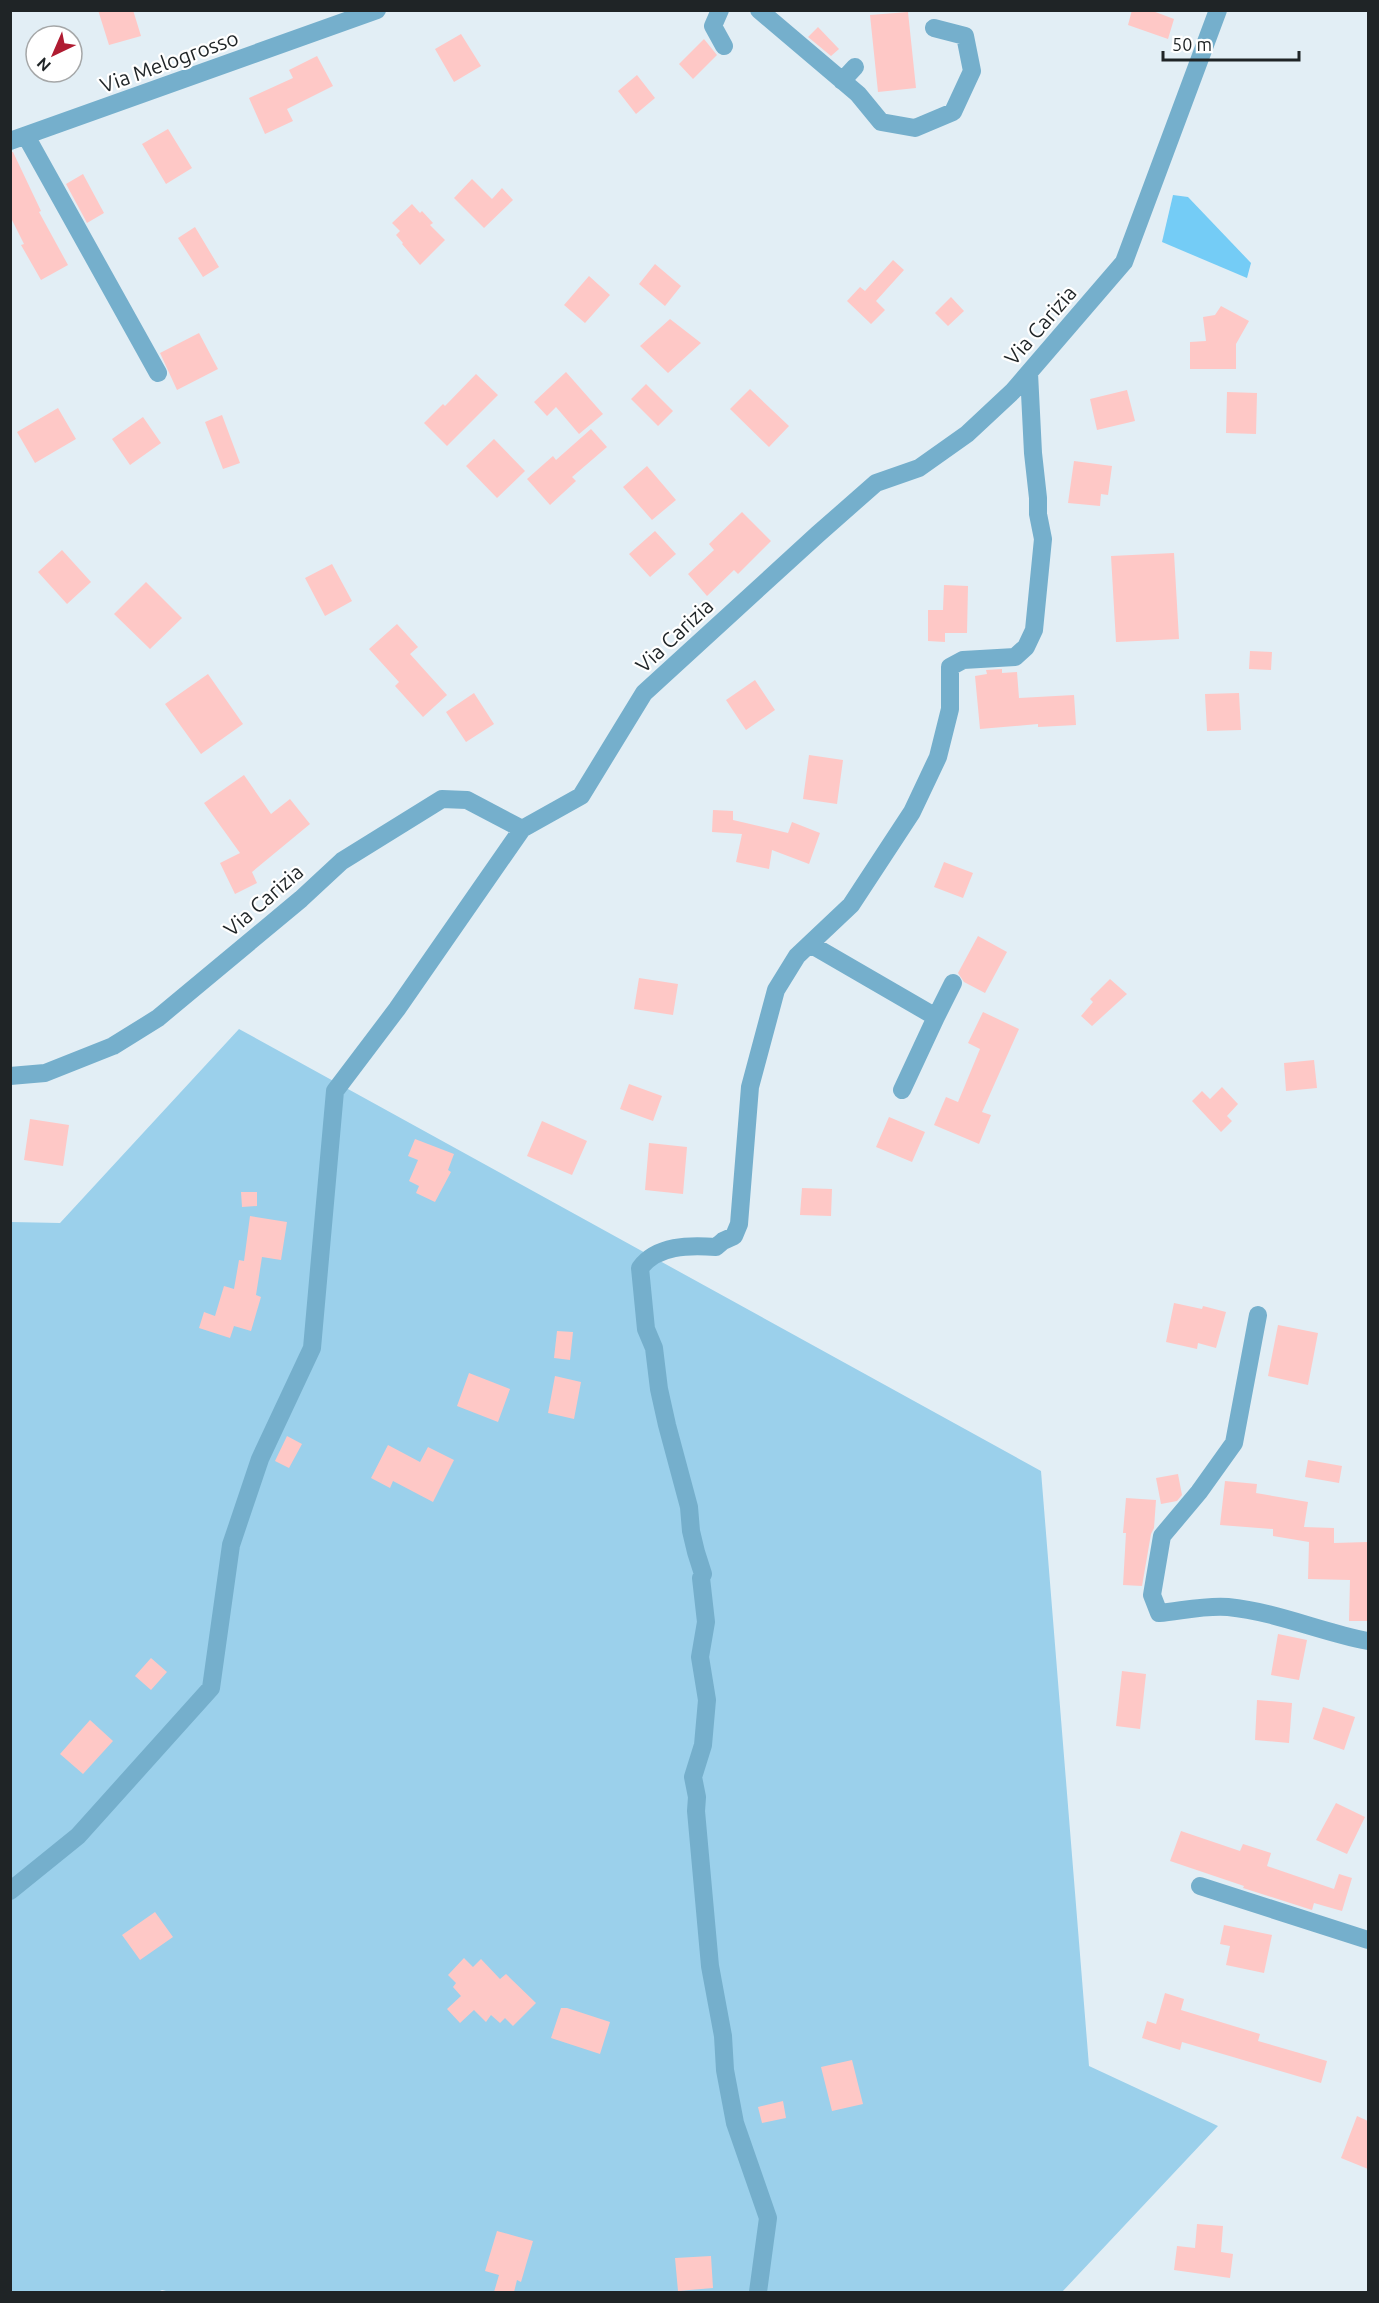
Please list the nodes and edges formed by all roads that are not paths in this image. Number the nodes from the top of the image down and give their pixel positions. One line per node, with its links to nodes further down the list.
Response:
1 (377, 10): 9 (street, Via Melogrosso)
2 (720, 10): 6 (street)
3 (759, 10): 8 (street)
4 (1218, 10): 11 (street, Via Carizia)
5 (934, 28): 8 (street)
6 (724, 46)
7 (855, 68): 8 (street)
8 (842, 81)
9 (18, 139): 10 (street)
10 (158, 373)
11 (1029, 373): 12 (street, Via Carizia); 13 (street)
12 (522, 829): 16 (street, Via Carizia); 21 (street)
13 (810, 944): 15 (street); 23 (street)
14 (953, 983): 15 (street)
15 (936, 1017): 17 (street)
16 (10, 1076)
17 (902, 1090)
18 (1258, 1315): 19 (street)
19 (1368, 1641)
20 (1200, 1886): 22 (street)
21 (10, 1890)
22 (1368, 1940)
23 (758, 2292)

